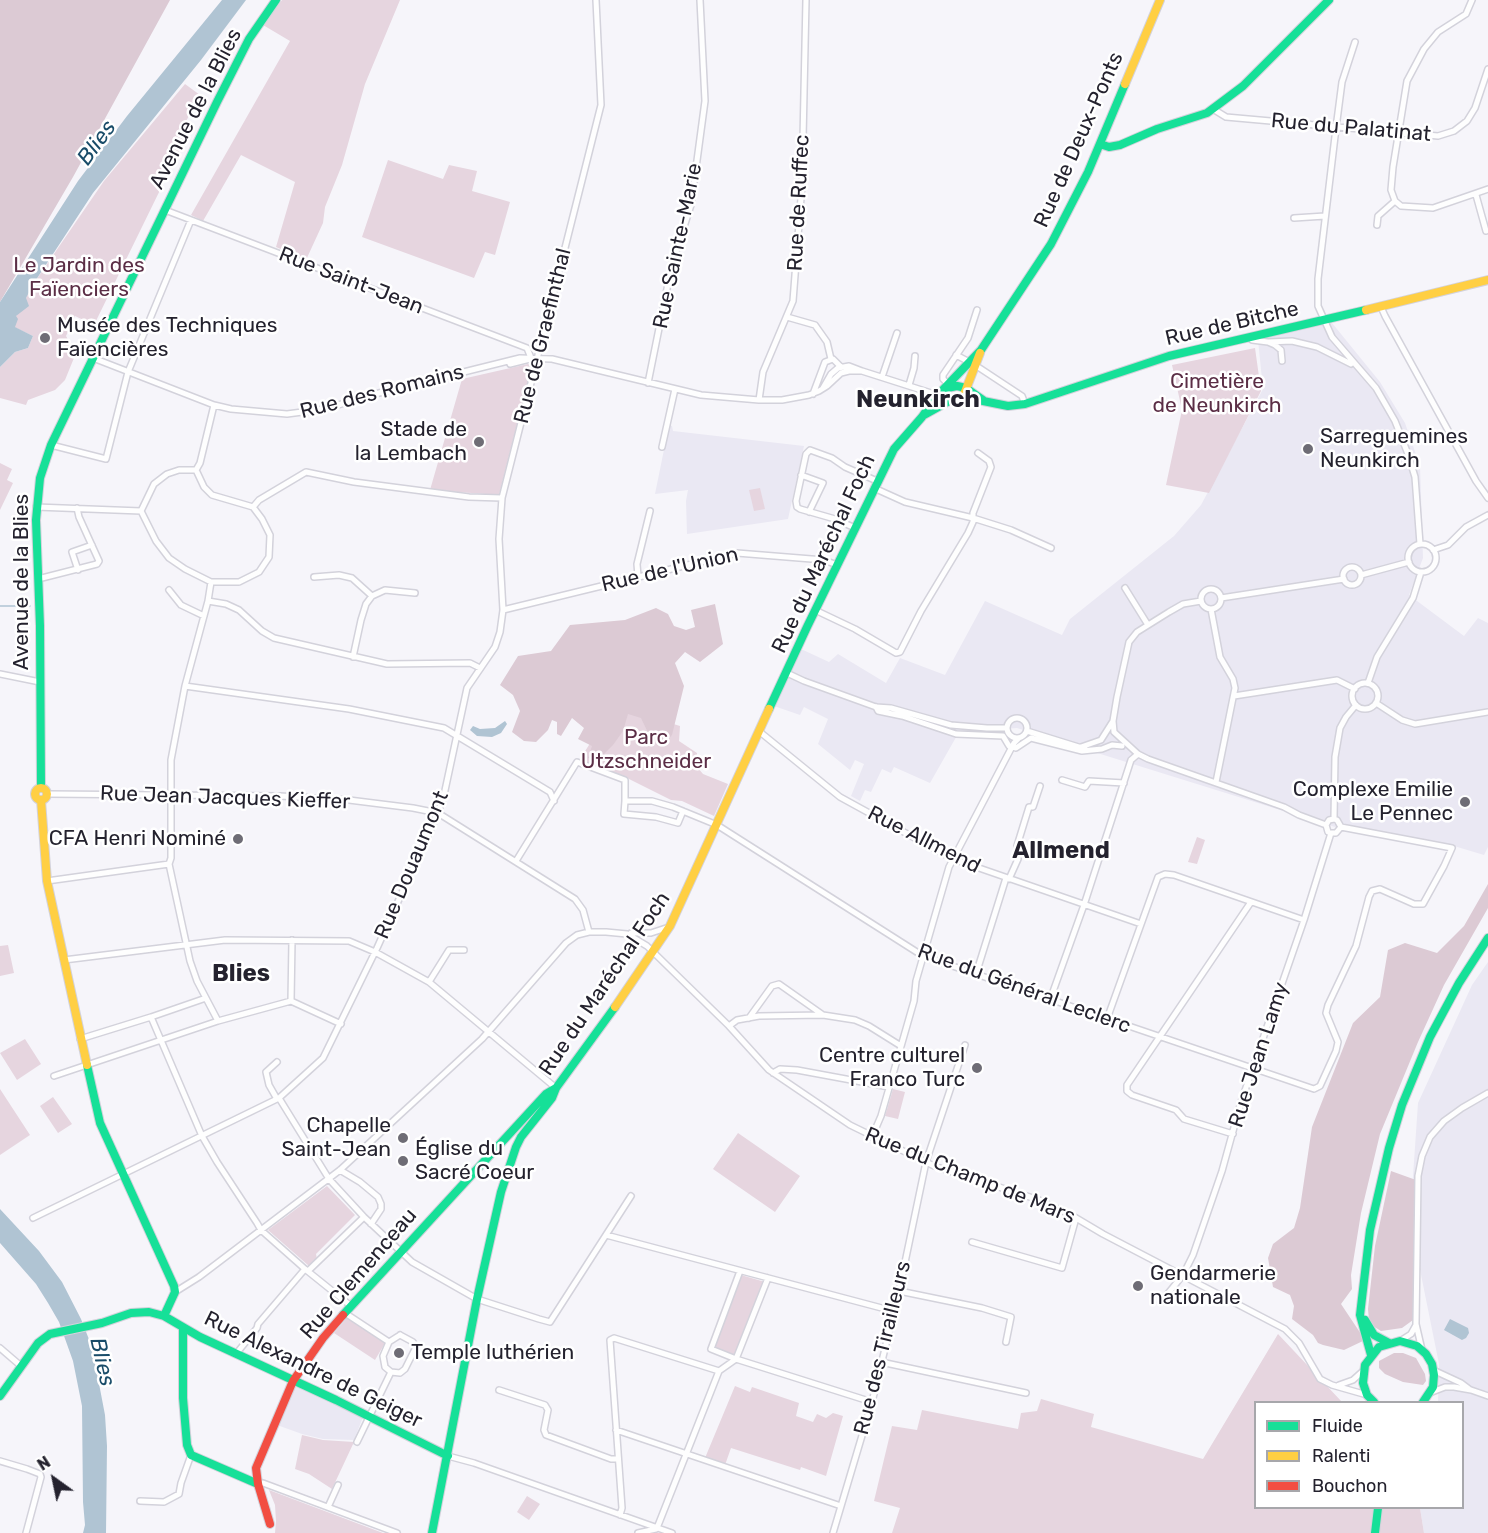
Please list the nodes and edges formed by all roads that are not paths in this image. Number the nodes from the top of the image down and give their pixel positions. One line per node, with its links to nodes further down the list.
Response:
1 (276, 0): 17 (main road, Avenue de la Blies)
2 (596, 0): 35 (street, Rue de Graefinthal)
3 (700, 0): 44 (street, Rue Sainte-Marie)
4 (806, 0): 26 (street, Rue de Ruffec)
5 (1160, 0): 13 (main road, Rue de Deux-Ponts)
6 (1329, 0): 10 (main road)
7 (1472, 0): 12 (street)
8 (1355, 42): 11 (street)
9 (1488, 69): 12 (street, Rue du Palatinat)
10 (1213, 109): 11 (street, Rue du Palatinat); 13 (main road)
11 (1335, 128): 12 (street, Rue du Palatinat); 18 (street)
12 (1399, 132): 16 (street)
13 (1100, 144): 38 (main road, Rue de Deux-Ponts)
14 (1488, 189): 15 (street)
15 (1476, 195): 16 (street); 22 (street)
16 (1395, 201): 21 (street)
17 (165, 210): 20 (street, Rue Saint-Jean); 33 (main road, Avenue de la Blies)
18 (1325, 216): 19 (street); 27 (street)
19 (1294, 218)
20 (190, 220): 34 (street, Rue Saint-Jean); 42 (street)
21 (1377, 225)
22 (1486, 231)
23 (1488, 280): 24 (main road, Rue de Bitche)
24 (1381, 307): 27 (main road, Rue de Bitche); 65 (street)
25 (977, 310): 31 (street)
26 (787, 317): 36 (street); 52 (street, Rue de Ruffec)
27 (1324, 321): 29 (main road, Rue de Bitche); 39 (street)
28 (897, 333): 43 (street)
29 (1245, 339): 30 (street); 55 (main road, Rue de Bitche)
30 (1268, 342): 37 (street); 39 (street)
31 (956, 355): 38 (street); 46 (street)
32 (915, 356): 45 (street)
33 (93, 358): 42 (street, Rue des Romains); 58 (main road, Avenue de la Blies)
34 (531, 358): 35 (street, Rue des Romains); 56 (street, Rue des Romains)
35 (538, 358): 44 (street, Rue des Romains); 64 (street, Rue de Graefinthal)
36 (831, 359): 40 (street); 49 (street)
37 (1282, 361)
38 (972, 364): 46 (main road, Rue de Deux-Ponts); 46 (main road, Rue de Deux-Ponts); 55 (street)
39 (1356, 366): 75 (street)
40 (841, 367): 41 (street); 47 (street, Rue des Romains)
41 (862, 371): 43 (street); 47 (street, Rue des Romains)
42 (128, 372): 56 (street, Rue des Romains); 58 (street)
43 (882, 377): 45 (street)
44 (648, 383): 48 (street, Rue des Romains)
45 (909, 385): 51 (street)
46 (955, 385): 50 (main road); 51 (main road, Rue du Maréchal Foch); 53 (main road)
47 (823, 388): 49 (street, Rue des Romains)
48 (675, 389): 52 (street, Rue des Romains); 59 (street)
49 (813, 394): 52 (street, Rue des Romains)
50 (963, 397): 53 (main road, Rue de Bitche); 54 (main road, Rue du Maréchal Foch)
51 (935, 398): 54 (street); 57 (main road, Rue du Maréchal Foch)
52 (759, 400)
53 (986, 402): 55 (main road, Rue de Bitche)
54 (942, 404): 57 (main road, Rue du Maréchal Foch)
55 (1025, 404)
56 (214, 405): 61 (street)
57 (922, 417): 63 (main road, Rue du Maréchal Foch)
58 (51, 445): 66 (main road, Avenue de la Blies)
59 (662, 447)
60 (978, 453): 73 (street)
61 (196, 470): 67 (street); 69 (street)
62 (801, 475): 63 (street); 71 (street); 71 (street)
63 (876, 485): 73 (street); 74 (main road, Rue du Maréchal Foch)
64 (502, 498): 67 (street); 96 (street, Rue de Graefinthal)
65 (1488, 498)
66 (36, 507): 68 (street); 86 (main road, Avenue de la Blies)
67 (253, 507): 88 (street)
68 (77, 508): 69 (street); 76 (street)
69 (141, 511): 88 (street)
70 (650, 512): 84 (street)
71 (809, 512): 74 (street)
72 (1488, 515): 78 (street)
73 (973, 518): 77 (street); 98 (street)
74 (855, 528): 80 (main road, Rue du Maréchal Foch)
75 (1420, 543): 78 (street); 79 (street)
76 (92, 545): 81 (street); 81 (street)
77 (1051, 548)
78 (1433, 550): 82 (street)
79 (1409, 562): 82 (street); 83 (street)
80 (837, 565): 84 (street, Rue de l'Union); 98 (main road, Rue du Maréchal Foch)
81 (78, 570): 86 (street)
82 (1421, 572): 106 (street)
83 (1361, 575): 87 (street); 87 (street)
84 (638, 576): 96 (street, Rue de l'Union)
85 (314, 577): 92 (street)
86 (39, 579): 105 (main road, Avenue de la Blies)
87 (1344, 579): 93 (street)
88 (211, 582): 94 (street)
89 (1125, 588): 100 (street)
90 (169, 590): 99 (street)
91 (414, 593): 92 (street)
92 (372, 596): 101 (street)
93 (1221, 598): 95 (street); 97 (street)
94 (208, 601): 99 (street); 101 (street)
95 (1201, 601): 97 (street); 100 (street)
96 (503, 609): 102 (street, Rue de Graefinthal)
97 (1212, 609): 109 (street)
98 (815, 610): 103 (main road, Rue du Maréchal Foch)
99 (204, 616): 107 (street)
100 (1148, 625): 114 (street)
101 (353, 657): 102 (street)
102 (480, 668): 118 (street, Rue Douaumont)
103 (787, 673): 112 (street); 117 (main road, Rue du Maréchal Foch)
104 (0, 674): 105 (street)
105 (40, 682): 131 (main road, Avenue de la Blies)
106 (1368, 683): 108 (street); 110 (street)
107 (185, 686): 118 (street); 130 (street)
108 (1355, 688): 109 (street); 111 (street)
109 (1234, 696): 127 (street)
110 (1376, 703): 111 (street); 113 (street)
111 (1356, 705): 136 (street)
112 (876, 706): 115 (street); 122 (street)
113 (1488, 712)
114 (1113, 722): 119 (street); 120 (street)
115 (1006, 728): 116 (street); 121 (street)
116 (1027, 731): 121 (street); 124 (street)
117 (760, 732): 137 (main road, Rue du Maréchal Foch); 141 (street, Rue Allmend)
118 (456, 734): 132 (street); 135 (street, Rue Douaumont)
119 (1106, 735): 120 (street); 124 (street)
120 (1117, 737): 124 (street); 125 (street)
121 (1018, 739): 122 (street)
122 (1012, 746): 123 (street); 141 (street)
123 (1122, 746)
124 (1079, 747)
125 (1137, 754): 127 (street); 128 (street)
126 (1062, 780): 128 (street)
127 (1216, 782): 138 (street)
128 (1124, 783): 147 (street)
129 (1040, 786): 144 (street)
130 (171, 795): 131 (street, Rue Jean Jacques Kieffer); 135 (street, Rue Jean Jacques Kieffer); 143 (street)
131 (45, 797): 145 (main road, Avenue de la Blies)
132 (554, 801): 133 (street); 142 (street)
133 (625, 801): 134 (street, Rue du Général Leclerc); 134 (street)
134 (683, 811): 137 (street, Rue du Général Leclerc)
135 (438, 813): 142 (street); 158 (street, Rue Douaumont)
136 (1334, 819): 138 (street); 139 (street)
137 (717, 825): 150 (main road, Rue du Maréchal Foch); 159 (street, Rue du Général Leclerc)
138 (1326, 825): 140 (street)
139 (1341, 826): 140 (street); 181 (street, Rue du Général Leclerc)
140 (1331, 833): 148 (street, Rue Jean Lamy)
141 (952, 859): 144 (street, Rue Allmend); 159 (street)
142 (516, 861): 151 (street)
143 (169, 864): 145 (street); 155 (street)
144 (1008, 879): 147 (street, Rue Allmend); 161 (street)
145 (47, 881): 160 (main road, Avenue de la Blies)
146 (1251, 902): 148 (street); 149 (street); 174 (street)
147 (1084, 905): 149 (street, Rue Allmend); 164 (street)
148 (1304, 920): 181 (street, Rue Jean Lamy)
149 (1141, 924): 169 (street)
150 (670, 926): 152 (street); 157 (main road, Rue du Maréchal Foch)
151 (589, 932): 152 (street); 173 (street)
152 (627, 934): 157 (street, Rue du Champ de Mars)
153 (1488, 938): 215 (main road)
154 (292, 940): 155 (street); 158 (street); 165 (street)
155 (185, 944): 160 (street); 163 (street)
156 (464, 950): 162 (street)
157 (653, 951): 172 (street, Rue du Champ de Mars); 185 (main road, Rue du Maréchal Foch)
158 (375, 952): 162 (street); 171 (street, Rue Douaumont)
159 (923, 956): 161 (street, Rue du Général Leclerc); 178 (street)
160 (64, 960): 175 (main road, Avenue de la Blies)
161 (976, 974): 164 (street, Rue du Général Leclerc)
162 (429, 982): 173 (street)
163 (206, 998): 167 (street); 170 (street)
164 (1050, 1000): 169 (street, Rue du Général Leclerc)
165 (291, 1001): 170 (street); 171 (street)
166 (823, 1016): 168 (street); 168 (street); 178 (street)
167 (151, 1017): 175 (street); 176 (street)
168 (748, 1019): 172 (street)
169 (1107, 1019): 174 (street, Rue du Général Leclerc)
170 (218, 1021): 176 (street)
171 (340, 1024): 187 (street, Rue Douaumont)
172 (729, 1026): 182 (street, Rue du Champ de Mars)
173 (489, 1032): 185 (street); 195 (street)
174 (1158, 1037): 181 (street, Rue du Général Leclerc); 191 (street)
175 (81, 1039): 180 (main road, Avenue de la Blies)
176 (161, 1041): 180 (street); 192 (street)
177 (965, 1045): 194 (street, Rue des Tirailleurs)
178 (900, 1046): 184 (street)
179 (277, 1062): 187 (street)
180 (86, 1065): 183 (street); 196 (main road, Avenue de la Blies)
181 (1252, 1069): 191 (street, Rue Jean Lamy)
182 (773, 1073): 184 (street); 193 (street, Rue du Champ de Mars)
183 (54, 1076)
184 (889, 1087): 193 (street)
185 (556, 1088): 188 (main road, Rue Clemenceau)
186 (1488, 1093): 220 (street)
187 (278, 1099): 192 (street, Rue Douaumont); 197 (street)
188 (528, 1119): 189 (main road, Rue Clemenceau); 190 (main road)
189 (514, 1127): 190 (main road); 206 (main road, Rue Clemenceau)
190 (524, 1133): 213 (main road)
191 (1233, 1134): 209 (street, Rue Jean Lamy)
192 (202, 1136): 196 (street, Rue Douaumont); 203 (street)
193 (872, 1137): 194 (street, Rue du Champ de Mars)
194 (926, 1162): 201 (street, Rue du Champ de Mars); 211 (street, Rue des Tirailleurs)
195 (340, 1170): 197 (street); 202 (street)
196 (123, 1174): 200 (street, Rue Douaumont); 212 (main road, Avenue de la Blies)
197 (329, 1179): 199 (street); 203 (street)
198 (631, 1196): 204 (street)
199 (364, 1217): 202 (street); 207 (street)
200 (33, 1218)
201 (1076, 1218): 205 (street); 209 (street, Rue du Champ de Mars)
202 (371, 1224): 206 (street)
203 (261, 1230): 207 (street); 212 (street)
204 (606, 1235): 208 (street); 213 (street)
205 (972, 1242)
206 (401, 1252): 213 (street); 216 (main road, Rue Clemenceau)
207 (306, 1270): 216 (street); 228 (street)
208 (740, 1271): 210 (street); 230 (street)
209 (1183, 1275): 214 (street, Rue Jean Lamy); 238 (street, Rue du Champ de Mars)
210 (768, 1278): 217 (street); 230 (street)
211 (899, 1291): 217 (street, Rue des Tirailleurs); 224 (street)
212 (175, 1292): 219 (main road)
213 (477, 1299): 255 (main road)
214 (1161, 1302)
215 (1362, 1305): 225 (main road); 229 (main road)
216 (351, 1306): 218 (main road, Rue Clemenceau)
217 (893, 1311): 231 (street, Rue des Tirailleurs)
218 (345, 1313): 223 (street); 237 (main road, Rue Clemenceau)
219 (164, 1316): 221 (main road, Rue Alexandre de Geiger); 232 (main road)
220 (1416, 1324): 222 (street); 227 (street)
221 (183, 1332): 228 (main road, Rue Alexandre de Geiger); 253 (main road)
222 (1400, 1341): 225 (main road); 227 (main road)
223 (389, 1342): 236 (street); 236 (street)
224 (1006, 1342)
225 (1389, 1343): 229 (main road)
226 (0, 1348): 232 (street)
227 (1422, 1350): 233 (main road)
228 (236, 1354): 237 (main road, Rue Alexandre de Geiger)
229 (1371, 1354): 235 (main road)
230 (736, 1359): 234 (street); 248 (street)
231 (881, 1362): 242 (street); 248 (street, Rue des Tirailleurs)
232 (21, 1366): 244 (main road)
233 (1433, 1370): 240 (street); 241 (main road)
234 (719, 1371): 250 (street); 254 (street)
235 (1363, 1371): 238 (street); 243 (main road)
236 (391, 1372): 249 (street)
237 (293, 1381): 249 (main road, Rue Alexandre de Geiger); 252 (main road, Rue Clemenceau)
238 (1337, 1386): 243 (street, Rue du Champ de Mars)
239 (499, 1390): 256 (street)
240 (1471, 1390): 241 (street); 245 (street)
241 (1431, 1392): 247 (main road)
242 (1026, 1393)
243 (1367, 1395): 246 (main road)
244 (0, 1396)
245 (1488, 1396)
246 (1373, 1401)
247 (1424, 1401)
248 (872, 1402): 263 (street, Rue des Tirailleurs)
249 (369, 1417): 251 (street); 255 (main road, Rue Alexandre de Geiger)
250 (616, 1430): 254 (street); 256 (street)
251 (357, 1443)
252 (263, 1449): 258 (main road, Rue Clemenceau); 260 (main road, Rue Clemenceau)
253 (191, 1455): 259 (main road); 262 (street)
254 (686, 1455): 263 (street); 267 (street)
255 (448, 1456): 266 (street); 271 (main road)
256 (618, 1459): 266 (street)
257 (0, 1461): 269 (street)
258 (256, 1471): 259 (main road); 260 (main road, Rue Clemenceau)
259 (238, 1475): 260 (main road)
260 (260, 1483): 264 (street); 268 (main road, Rue Clemenceau)
261 (338, 1485): 264 (street)
262 (140, 1501)
263 (841, 1506): 274 (street, Rue des Tirailleurs)
264 (328, 1508): 270 (street)
265 (1378, 1509): 275 (main road)
266 (620, 1515): 267 (street)
267 (657, 1528): 272 (street); 273 (street)
268 (270, 1529)
269 (26, 1533)
270 (397, 1533)
271 (432, 1533)
272 (638, 1533)
273 (672, 1533)
274 (834, 1533)
275 (1375, 1533)

